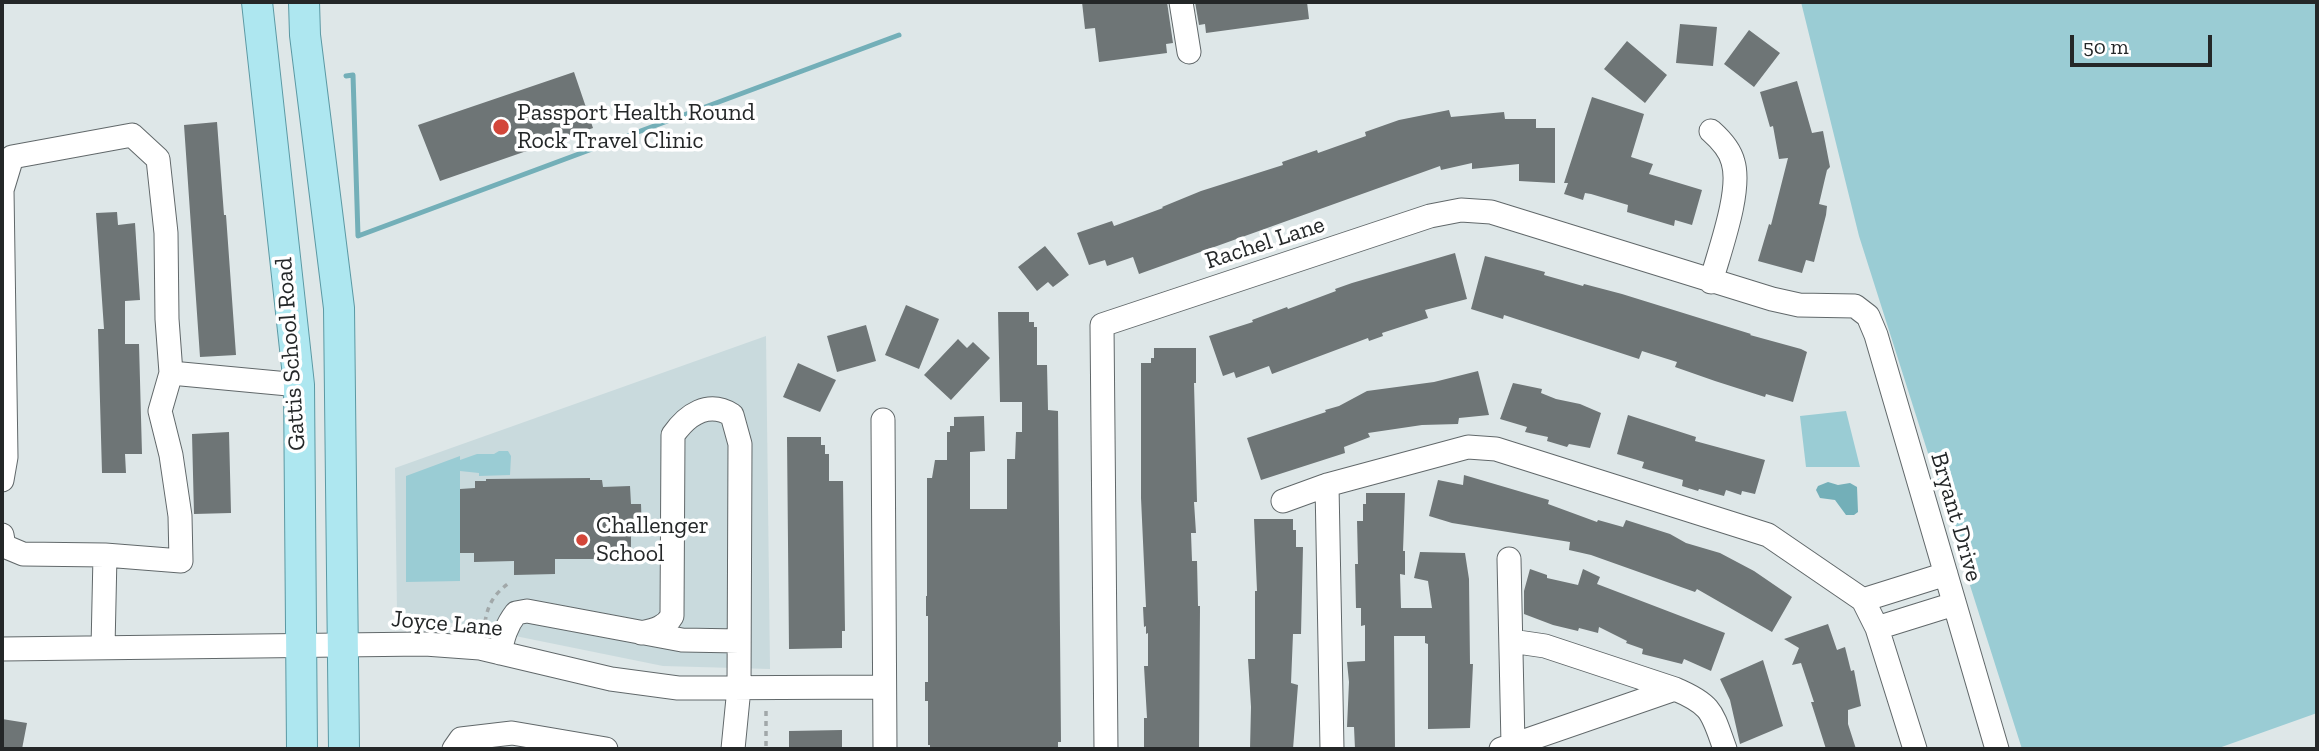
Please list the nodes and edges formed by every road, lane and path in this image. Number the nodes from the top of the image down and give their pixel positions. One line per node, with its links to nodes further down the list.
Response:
1 (257, 2): 9 (main road, Gattis School Road)
2 (304, 2): 26 (main road, Gattis School Road)
3 (1181, 2): 4 (street)
4 (1189, 52)
5 (1711, 131): 6 (street)
6 (1711, 282): 7 (street, Rachel Lane); 43 (street, Rachel Lane)
7 (1855, 306): 17 (street, Bryant Drive)
8 (172, 373): 9 (street); 11 (street); 15 (street)
9 (299, 385): 27 (main road, Gattis School Road)
10 (883, 420): 31 (street)
11 (2, 480)
12 (1327, 485): 13 (street); 19 (street); 44 (street)
13 (1283, 501)
14 (2, 535): 15 (street)
15 (105, 555): 28 (street)
16 (1508, 559): 25 (street)
17 (1946, 574): 19 (street); 20 (street, Bryant Drive)
18 (509, 583): 21 (path)
19 (1863, 600): 22 (street)
20 (1954, 604): 22 (street); 47 (street, Bryant Drive)
21 (484, 628)
22 (1877, 628): 46 (street)
23 (641, 633): 24 (street); 24 (street); 30 (street)
24 (739, 641): 32 (street)
25 (1511, 641): 33 (street); 35 (street)
26 (344, 646): 27 (street, Joyce Lane); 30 (street, Joyce Lane); 37 (main road, Gattis School Road)
27 (301, 647): 28 (street, Joyce Lane); 36 (main road, Gattis School Road)
28 (103, 648): 29 (street, Joyce Lane)
29 (2, 649)
30 (500, 653): 32 (street, Joyce Lane)
31 (884, 687): 32 (street, Joyce Lane); 42 (street)
32 (739, 688): 40 (street)
33 (1675, 690): 35 (street); 45 (street)
34 (766, 711): 41 (path)
35 (1507, 747)
36 (302, 749)
37 (344, 749)
38 (454, 749): 39 (street)
39 (606, 749)
40 (733, 749)
41 (766, 749)
42 (885, 749)
43 (1106, 749)
44 (1332, 749)
45 (1725, 749)
46 (1915, 749)
47 (1997, 749)

